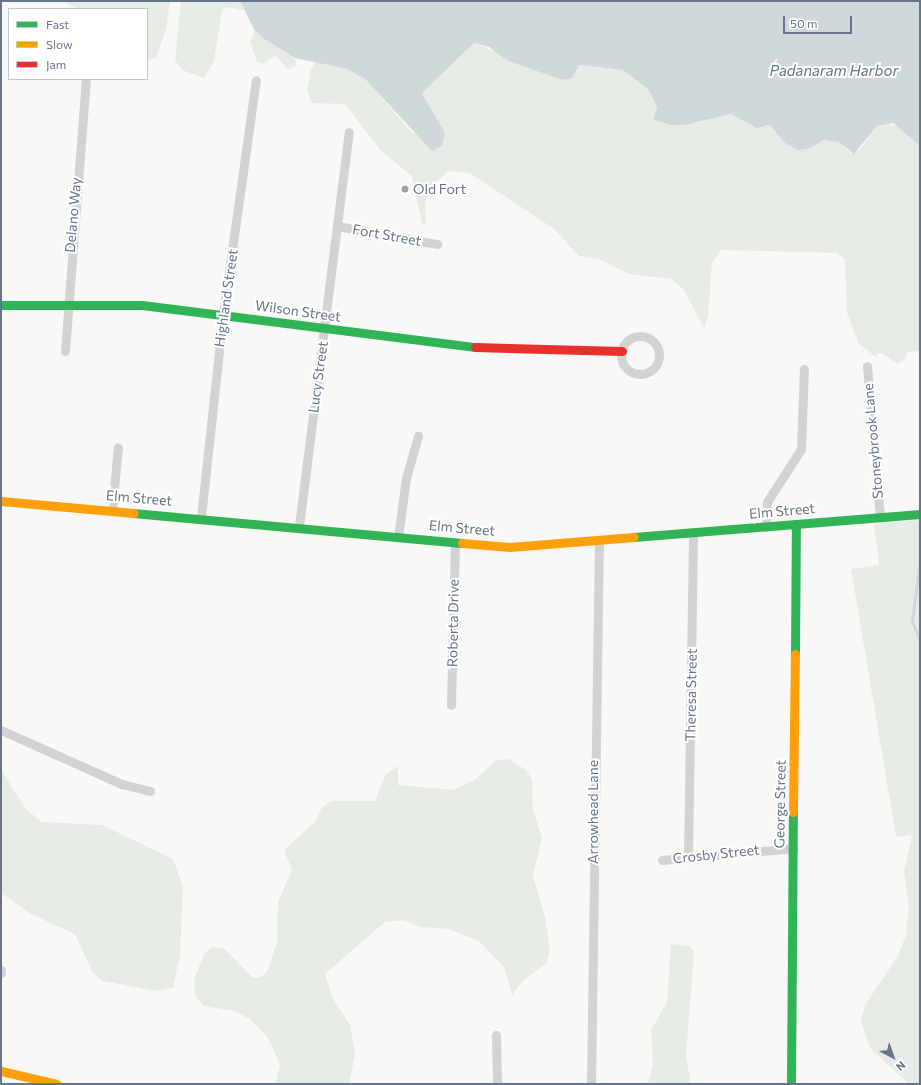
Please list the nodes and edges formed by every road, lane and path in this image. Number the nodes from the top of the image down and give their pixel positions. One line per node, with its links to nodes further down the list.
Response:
1 (86, 80): 7 (street, Delano Way)
2 (256, 80): 8 (street, Highland Street)
3 (349, 132): 4 (street, Lucy Street)
4 (337, 226): 5 (street, Fort Street); 9 (street, Lucy Street)
5 (438, 244)
6 (1, 305): 7 (street, Wilson Street)
7 (67, 305): 8 (street, Wilson Street); 10 (street, Delano Way)
8 (223, 314): 9 (street, Wilson Street); 19 (street, Highland Street)
9 (325, 328): 11 (street, Wilson Street); 22 (street, Lucy Street)
10 (65, 351)
11 (622, 351): 11 (street)
12 (867, 366): 20 (street, Stoneybrook Lane)
13 (804, 369): 23 (street)
14 (418, 436): 25 (street)
15 (118, 447): 17 (street)
16 (1, 500): 17 (street, Elm Street)
17 (112, 510): 19 (street, Elm Street)
18 (920, 514): 20 (street, Elm Street)
19 (201, 517): 22 (street, Elm Street)
20 (880, 517): 21 (street, Elm Street)
21 (796, 524): 23 (street, Elm Street); 31 (street, George Street)
22 (299, 526): 25 (street, Elm Street)
23 (766, 527): 24 (street, Elm Street)
24 (693, 532): 26 (street, Elm Street); 32 (street, Theresa Street)
25 (398, 537): 27 (street, Elm Street)
26 (599, 540): 27 (street, Elm Street); 38 (street, Arrowhead Lane)
27 (455, 542): 28 (street, Roberta Drive)
28 (451, 705)
29 (1, 730): 30 (street)
30 (150, 791)
31 (793, 848): 32 (street, Crosby Street); 39 (street, George Street)
32 (688, 857): 33 (street, Crosby Street)
33 (662, 860)
34 (496, 1035): 37 (street)
35 (1, 1070): 36 (street)
36 (57, 1084)
37 (497, 1084)
38 (590, 1084)
39 (791, 1084)

